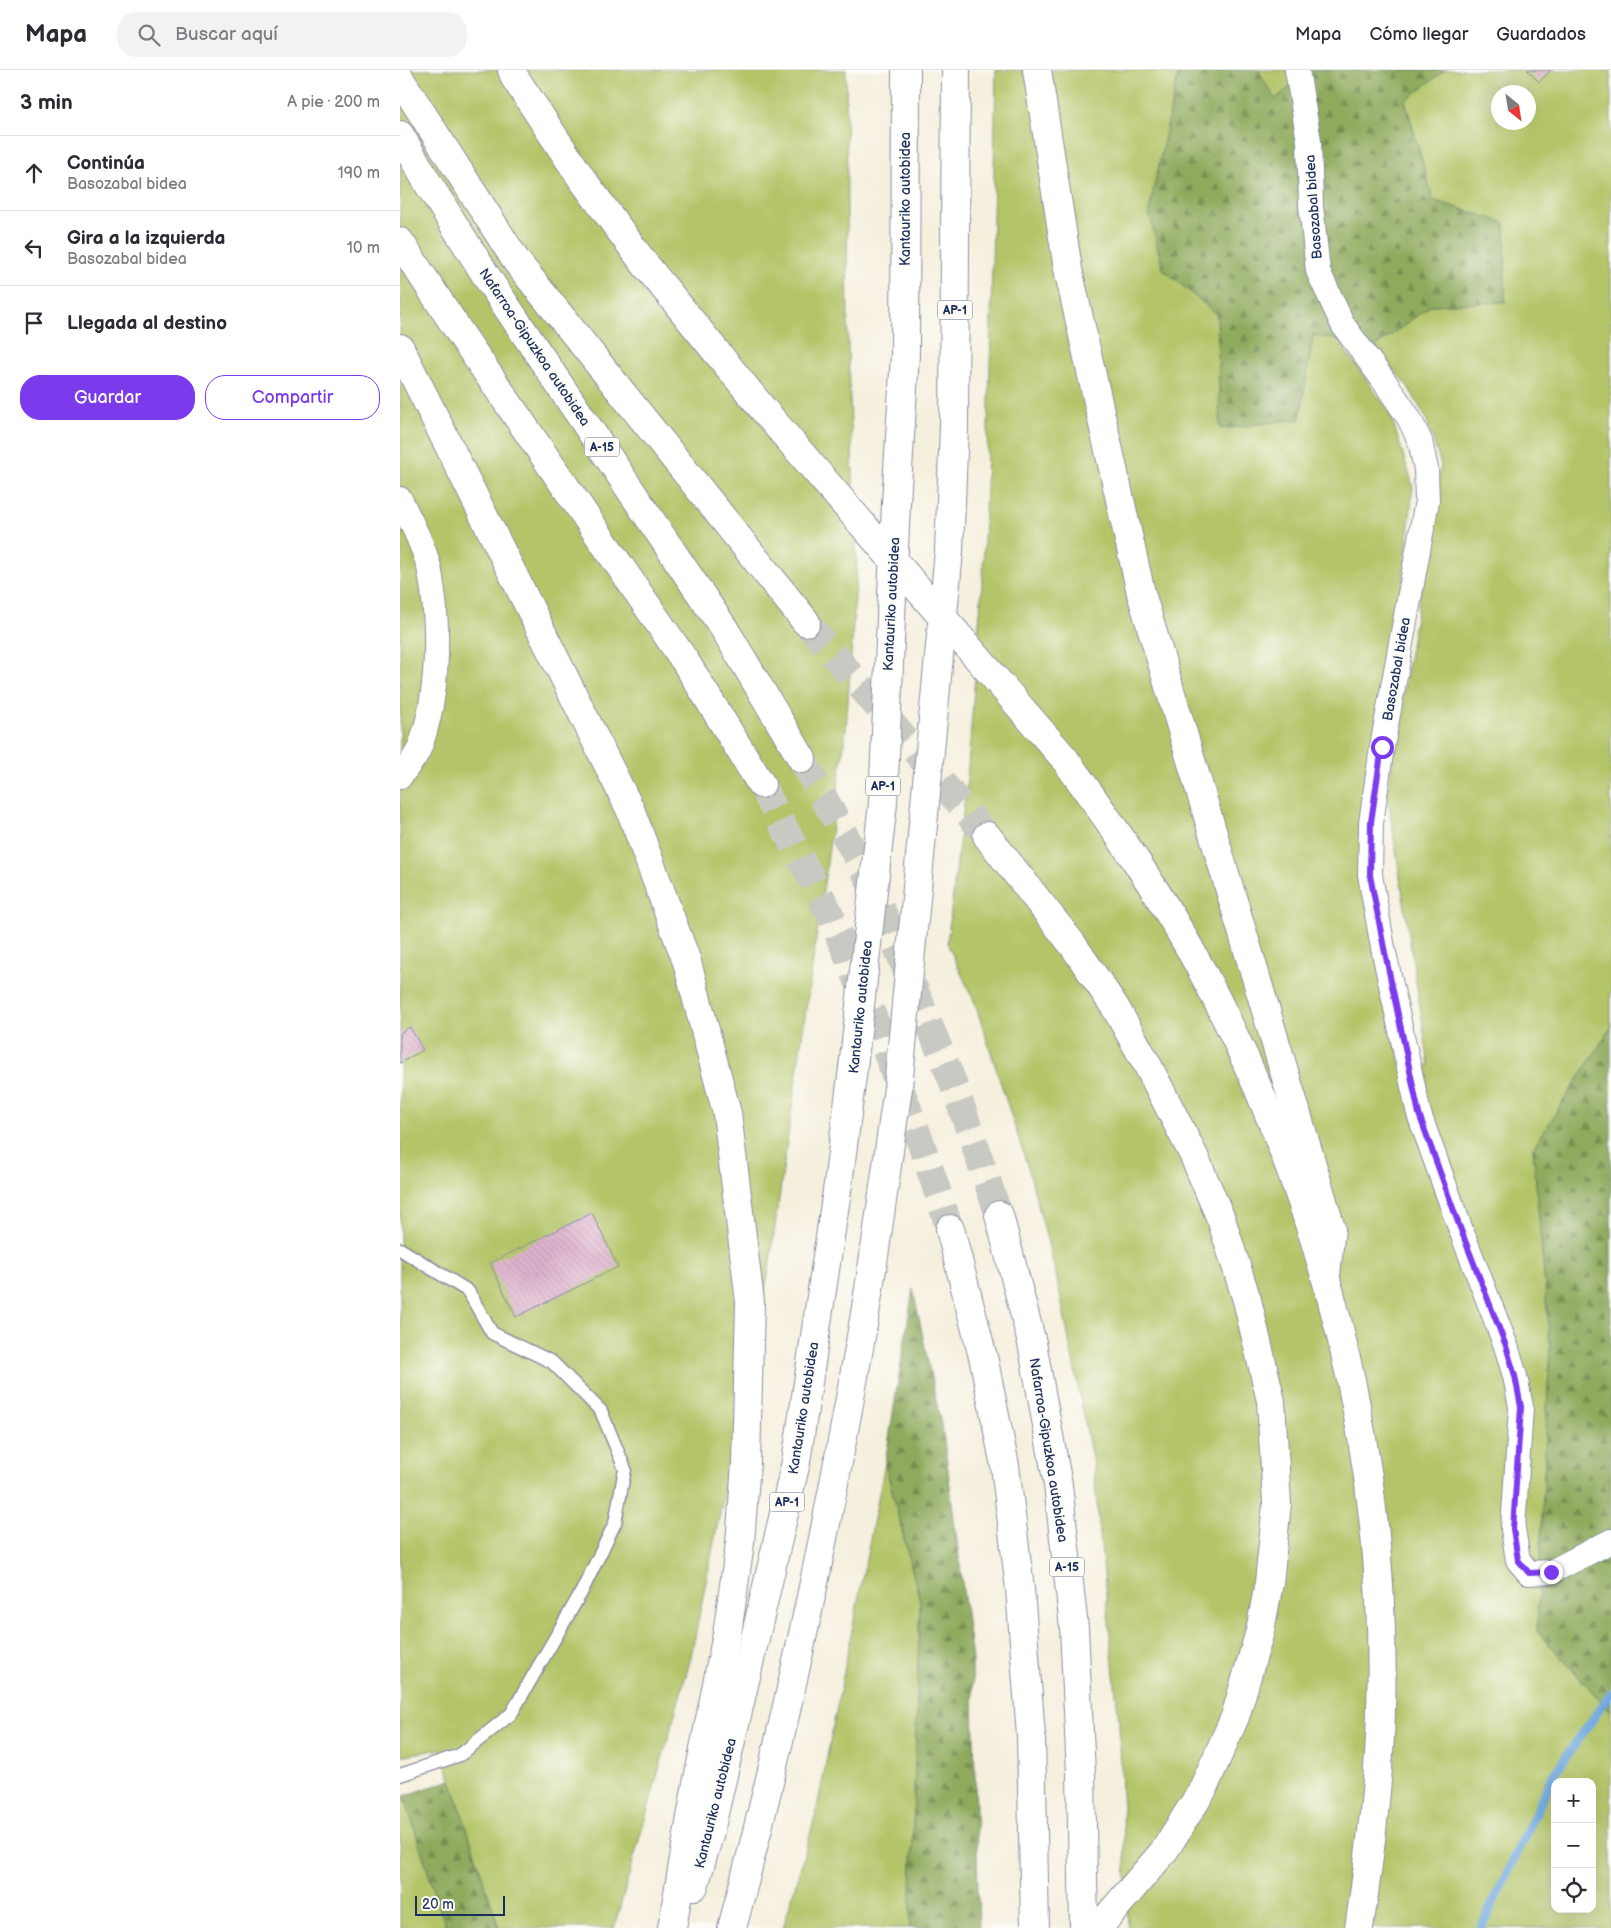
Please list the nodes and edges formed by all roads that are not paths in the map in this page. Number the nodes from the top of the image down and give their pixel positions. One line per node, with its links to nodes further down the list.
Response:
1 (512, 70): 21 (highway, bridge)
2 (895, 70): 9 (highway)
3 (906, 70): 9 (highway, Kantauriko autobidea / AP-1)
4 (956, 70): 26 (highway, AP-1, bridge)
5 (1037, 70): 21 (highway)
6 (1297, 70): 22 (street, Basozabal bidea)
7 (400, 79): 13 (highway)
8 (400, 135): 14 (highway, Nafarroa-Gipuzkoa autobidea / A-15)
9 (906, 173): 25 (highway, Kantauriko autobidea / AP-1, bridge)
10 (400, 242): 16 (highway)
11 (400, 348): 24 (highway)
12 (400, 499): 15 (street)
13 (806, 622)
14 (802, 759)
15 (400, 777)
16 (761, 784)
17 (986, 836): 29 (highway)
18 (999, 1215): 28 (highway, Nafarroa-Gipuzkoa autobidea / A-15)
19 (950, 1229): 27 (highway)
20 (400, 1249): 23 (lane)
21 (1326, 1275): 30 (highway)
22 (1611, 1541)
23 (400, 1775)
24 (672, 1928)
25 (680, 1928)
26 (732, 1928)
27 (1035, 1928)
28 (1084, 1928)
29 (1098, 1928)
30 (1359, 1928)

